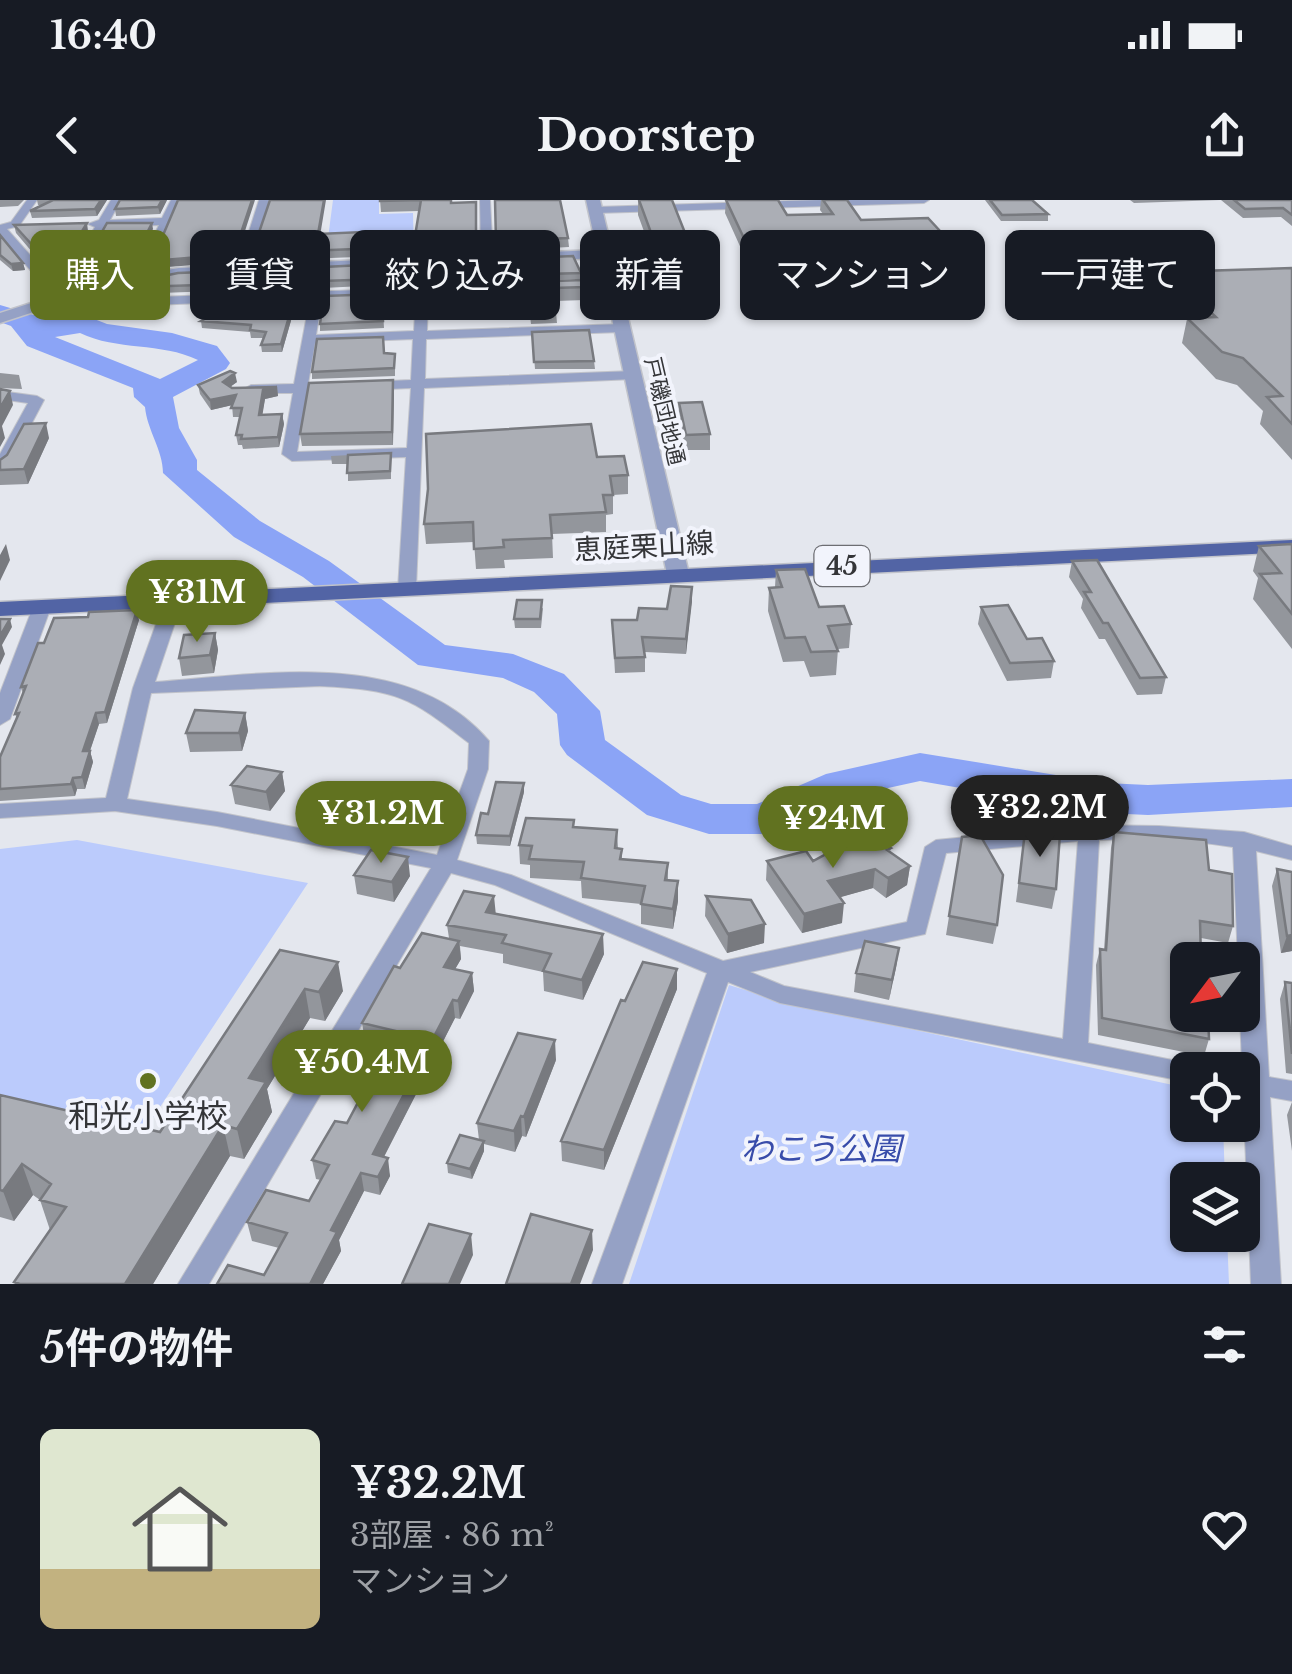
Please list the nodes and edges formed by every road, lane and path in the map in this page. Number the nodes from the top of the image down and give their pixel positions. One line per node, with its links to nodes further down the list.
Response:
1 (32, 200): 12 (street)
2 (116, 200): 10 (street)
3 (176, 200): 8 (street)
4 (264, 200): 15 (street)
5 (485, 200): 16 (street)
6 (924, 200): 7 (street)
7 (594, 205): 17 (street, 戸磯団地通)
8 (167, 221): 10 (street); 14 (street)
9 (84, 224): 10 (street)
10 (102, 224): 13 (street)
11 (29, 226): 12 (street)
12 (4, 227): 18 (street)
13 (99, 230)
14 (163, 230)
15 (254, 230)
16 (486, 230)
17 (599, 230)
18 (30, 261)
19 (30, 307): 20 (street)
20 (0, 318)
21 (313, 320): 26 (street)
22 (421, 320): 25 (street)
23 (620, 320): 24 (street, 戸磯団地通)
24 (622, 328): 25 (street); 27 (street, 戸磯団地通)
25 (420, 335): 26 (street); 28 (street)
26 (309, 339): 29 (street)
27 (634, 375): 28 (street); 35 (street, 戸磯団地通)
28 (420, 384): 29 (street); 32 (street)
29 (300, 389): 30 (street); 32 (street)
30 (235, 390)
31 (0, 395): 33 (street)
32 (412, 452): 36 (street)
33 (0, 468)
34 (1292, 546): 35 (main road, 恵庭栗山線 / 45)
35 (678, 574): 36 (main road, 恵庭栗山線 / 45)
36 (400, 589): 37 (main road, 恵庭栗山線 / 45)
37 (174, 599): 38 (main road, 恵庭栗山線 / 45); 40 (street)
38 (42, 607): 39 (main road, 恵庭栗山線 / 45); 41 (street)
39 (0, 609)
40 (143, 688): 42 (street); 47 (street)
41 (0, 719)
42 (114, 804): 43 (street); 47 (street)
43 (0, 812)
44 (1089, 832): 45 (street); 48 (street); 49 (street)
45 (1244, 839): 46 (street); 50 (street)
46 (1292, 854)
47 (445, 864): 48 (street); 55 (street)
48 (720, 970): 49 (street); 56 (street)
49 (1075, 1052): 51 (street)
50 (1248, 1052)
51 (1170, 1069)
52 (1260, 1085): 53 (street)
53 (1292, 1092)
54 (1254, 1142): 57 (street)
55 (193, 1284)
56 (607, 1284)
57 (1266, 1284)

